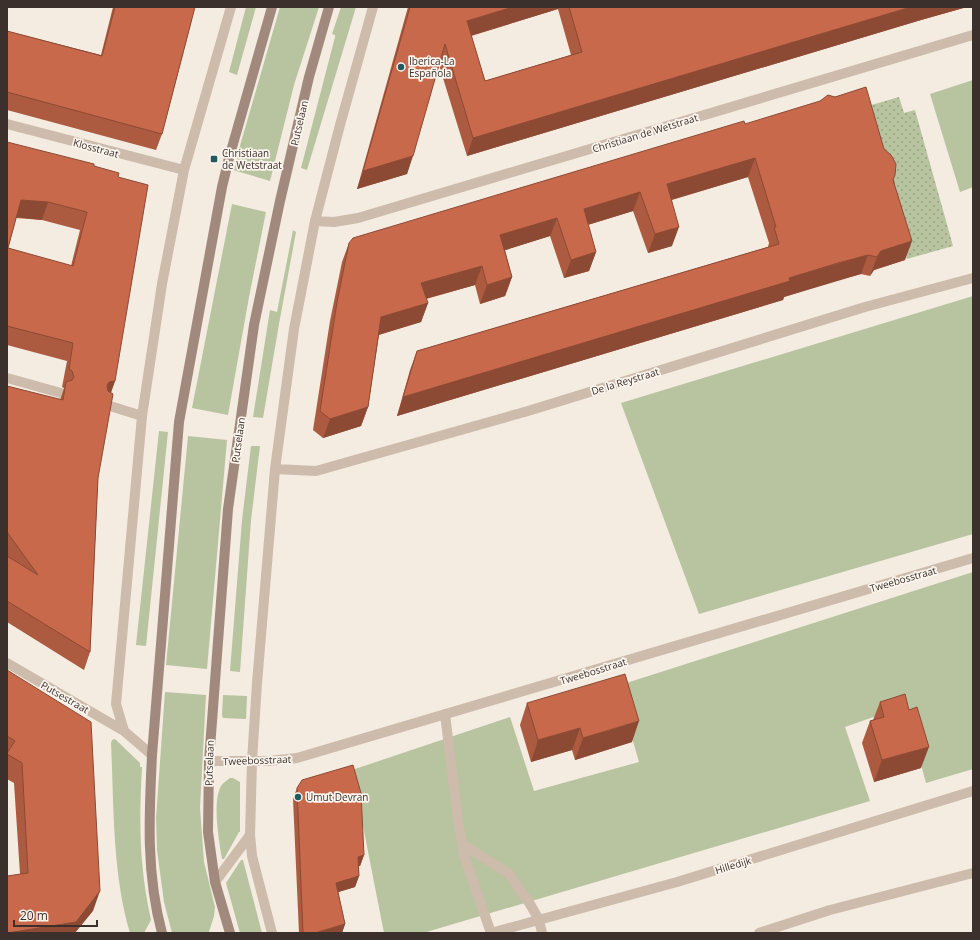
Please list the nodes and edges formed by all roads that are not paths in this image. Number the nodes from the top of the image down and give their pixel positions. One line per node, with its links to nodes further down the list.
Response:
1 (231, 7): 7 (street)
2 (272, 7): 19 (main road)
3 (329, 7): 20 (main road, Putselaan)
4 (373, 7): 8 (street)
5 (973, 36): 8 (street, Christiaan de Wetstraat)
6 (7, 124): 7 (street, Klosstraat)
7 (184, 170): 13 (street)
8 (316, 221): 14 (street)
9 (973, 278): 14 (street, De la Reystraat)
10 (7, 378): 11 (street)
11 (61, 393)
12 (107, 405): 13 (street)
13 (142, 416): 18 (street)
14 (275, 469): 21 (street)
15 (973, 558): 17 (street, Tweebosstraat)
16 (7, 663): 18 (street, Putsestraat)
17 (445, 714): 21 (street, Tweebosstraat); 24 (street)
18 (124, 731): 19 (street)
19 (152, 755): 28 (main road)
20 (209, 761): 21 (street, Tweebosstraat); 26 (main road, Putselaan)
21 (252, 761): 23 (street)
22 (973, 791): 27 (street, Hilledijk)
23 (250, 835): 26 (street); 30 (street)
24 (462, 844): 27 (street); 31 (street)
25 (973, 873): 33 (street)
26 (215, 882): 29 (main road, Putselaan)
27 (539, 920): 31 (street, Hilledijk); 32 (street)
28 (162, 933)
29 (230, 933)
30 (272, 933)
31 (491, 933)
32 (542, 933)
33 (759, 933)

